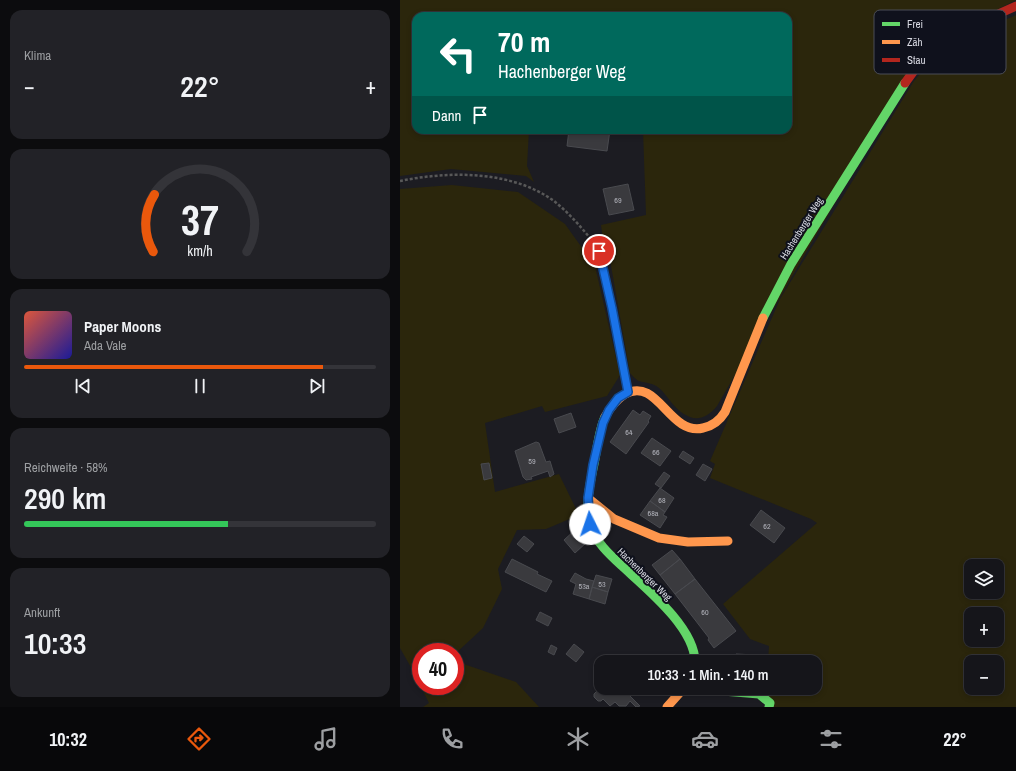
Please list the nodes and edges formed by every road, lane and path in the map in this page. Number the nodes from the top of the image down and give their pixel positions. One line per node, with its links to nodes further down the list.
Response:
1 (1016, 6): 2 (street, Hachenberger Weg)
2 (1006, 10)
3 (912, 74): 6 (street, Hachenberger Weg)
4 (400, 181): 5 (path)
5 (599, 251): 6 (lane)
6 (628, 392): 7 (street, Hachenberger Weg)
7 (588, 498): 8 (street); 9 (street, Hachenberger Weg)
8 (728, 541)
9 (694, 655)
10 (678, 695): 12 (street)
11 (760, 695): 13 (street)
12 (667, 707)
13 (770, 707)

